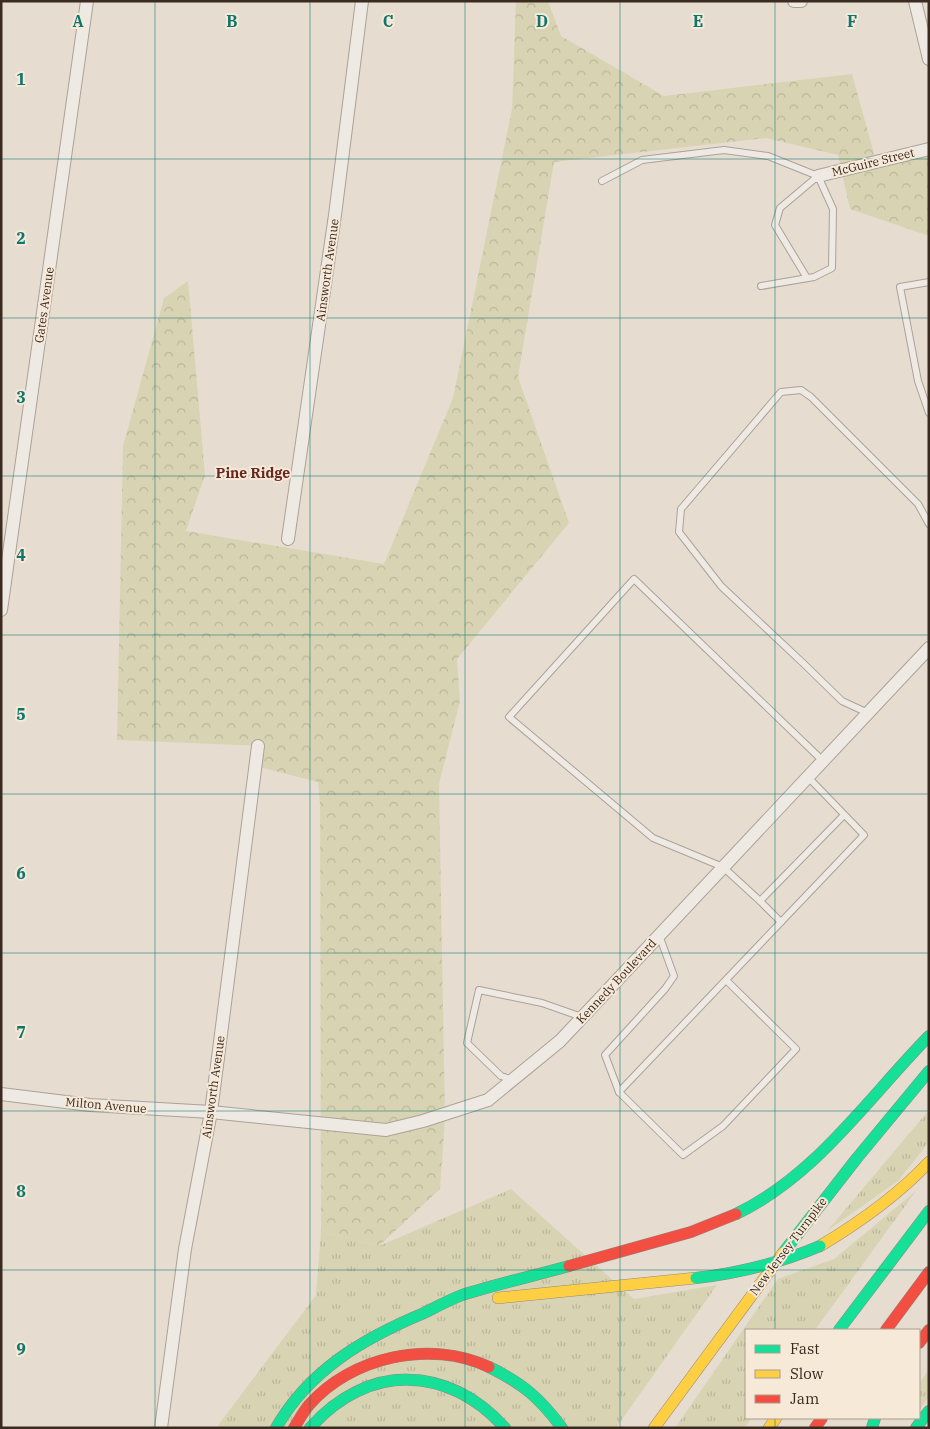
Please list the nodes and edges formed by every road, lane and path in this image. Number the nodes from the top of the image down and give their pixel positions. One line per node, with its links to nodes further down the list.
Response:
1 (87, 1): 16 (street, Gates Avenue)
2 (362, 1): 15 (street, Ainsworth Avenue)
3 (794, 1): 4 (street)
4 (801, 1)
5 (915, 1): 6 (street)
6 (929, 59)
7 (929, 148): 8 (street, McGuire Street)
8 (818, 176): 9 (lane); 10 (lane); 10 (lane)
9 (602, 181)
10 (807, 278): 12 (lane)
11 (929, 282): 13 (lane)
12 (761, 286)
13 (929, 413)
14 (929, 524): 18 (lane)
15 (288, 539)
16 (1, 610)
17 (929, 648): 18 (street, Kennedy Boulevard)
18 (868, 713): 20 (street, Kennedy Boulevard)
19 (258, 746): 34 (street, Ainsworth Avenue)
20 (822, 761): 21 (street, Kennedy Boulevard); 23 (lane)
21 (808, 777): 22 (lane); 23 (street, Kennedy Boulevard)
22 (844, 815): 24 (lane); 25 (lane)
23 (723, 867): 24 (lane); 26 (street, Kennedy Boulevard)
24 (760, 901): 25 (lane)
25 (781, 922): 27 (lane)
26 (659, 936): 28 (street, Kennedy Boulevard); 32 (lane)
27 (726, 980): 32 (lane); 32 (lane)
28 (582, 1017): 31 (street, Kennedy Boulevard); 31 (lane)
29 (929, 1036): 38 (highway)
30 (929, 1071): 50 (highway, New Jersey Turnpike)
31 (513, 1080): 34 (street, Kennedy Boulevard)
32 (619, 1092)
33 (1, 1094): 34 (street, Milton Avenue)
34 (211, 1112): 44 (street, Ainsworth Avenue)
35 (929, 1162): 38 (highway, bridge)
36 (929, 1211): 39 (highway)
37 (929, 1272): 40 (highway)
38 (438, 1308): 45 (highway)
39 (840, 1329)
40 (887, 1329)
41 (929, 1330): 42 (highway)
42 (920, 1342)
43 (929, 1410): 51 (highway)
44 (161, 1428)
45 (276, 1428)
46 (294, 1428): 49 (highway)
47 (310, 1428): 48 (highway)
48 (505, 1428)
49 (562, 1428)
50 (654, 1428)
51 (916, 1428)

